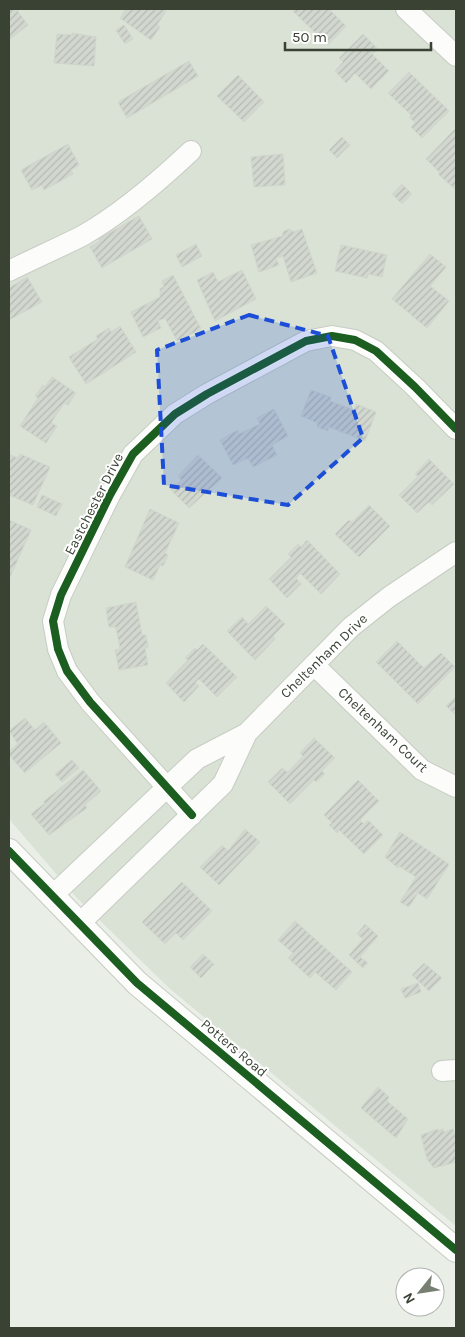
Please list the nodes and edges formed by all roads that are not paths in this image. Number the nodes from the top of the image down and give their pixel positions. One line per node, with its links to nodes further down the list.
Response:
1 (406, 9): 2 (street)
2 (454, 50)
3 (191, 151): 4 (street)
4 (9, 271)
5 (456, 429): 9 (street, Eastchester Drive)
6 (456, 552): 7 (street, Cheltenham Drive)
7 (314, 665): 8 (street, Cheltenham Drive); 10 (street, Cheltenham Court)
8 (247, 733): 9 (street, Cheltenham Drive); 11 (street, Cheltenham Drive)
9 (167, 787): 11 (street, Eastchester Drive); 13 (street, Cheltenham Drive)
10 (456, 787)
11 (192, 815): 14 (street, Cheltenham Drive)
12 (9, 851): 13 (street, Potters Road)
13 (51, 897): 14 (street, Potters Road)
14 (78, 925): 15 (street, Potters Road)
15 (456, 1250)

